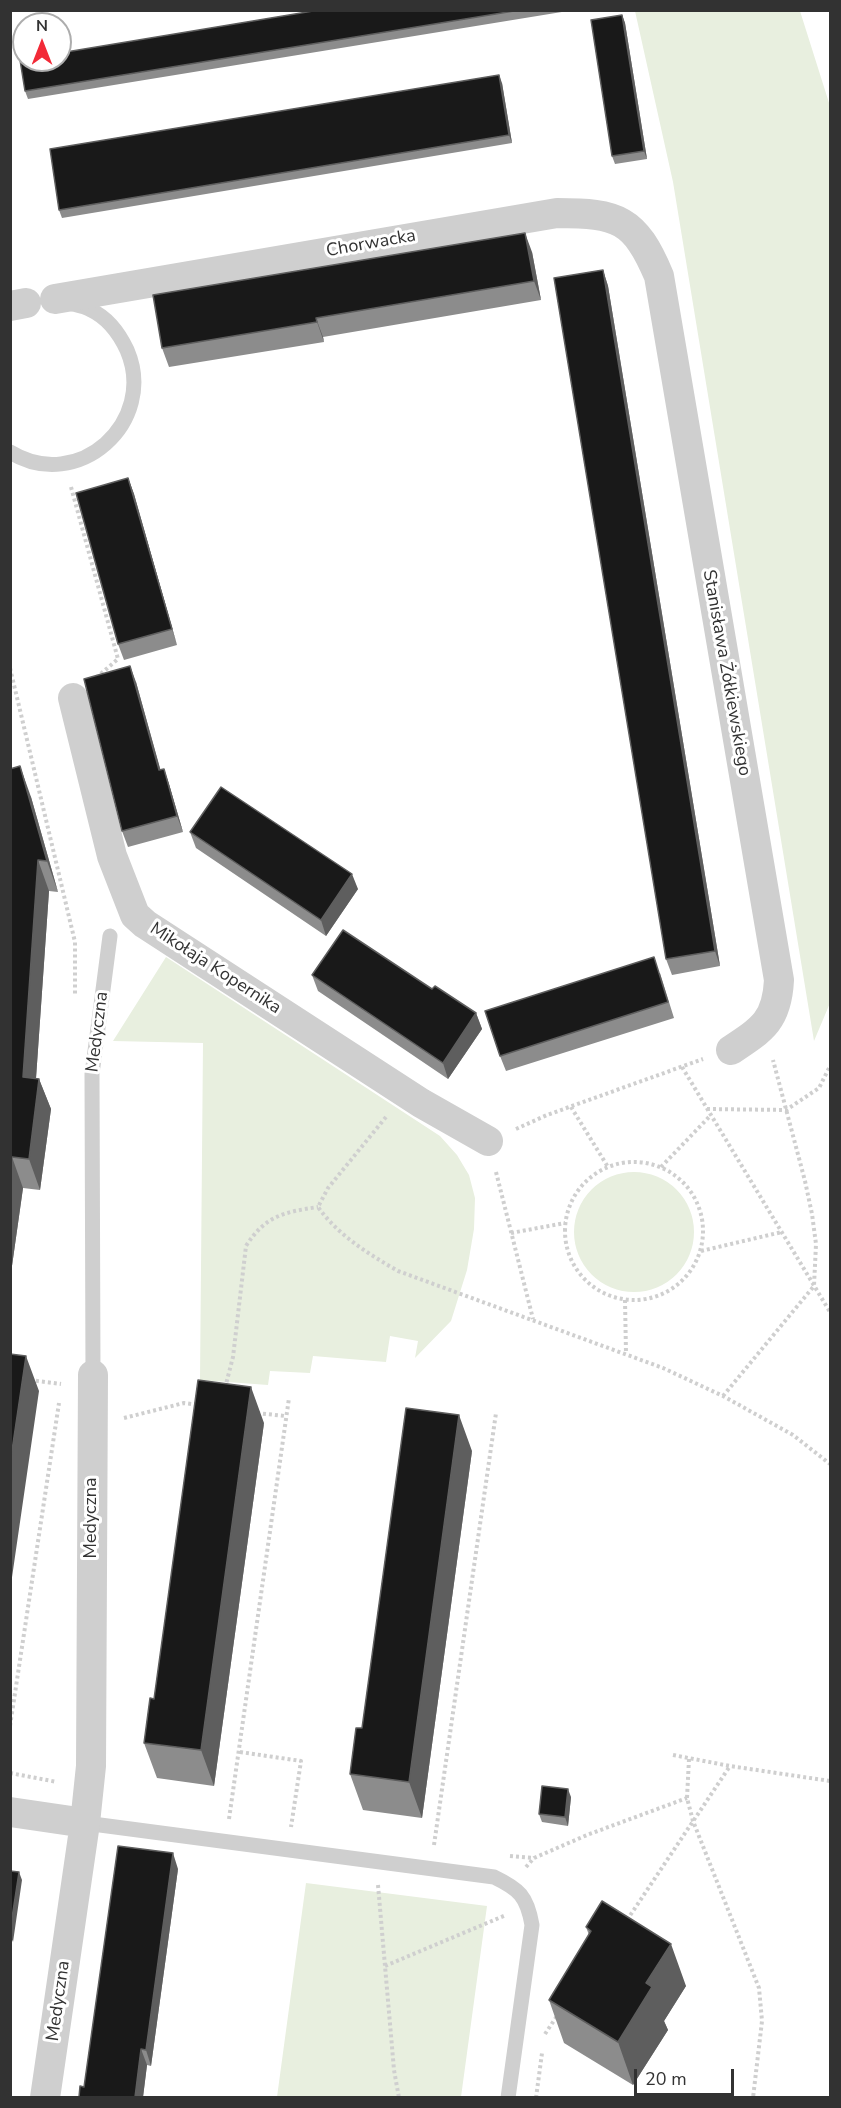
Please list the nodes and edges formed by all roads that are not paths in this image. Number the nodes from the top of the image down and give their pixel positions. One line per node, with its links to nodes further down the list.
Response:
1 (659, 276): 2 (street, Chorwacka); 6 (street, Stanisława Żółkiewskiego)
2 (26, 305): 3 (lane)
3 (10, 452)
4 (74, 698): 7 (street, Mikołaja Kopernika)
5 (110, 936): 8 (lane, Medyczna)
6 (730, 1050)
7 (488, 1141)
8 (93, 1375): 10 (street, Medyczna)
9 (10, 1812): 10 (street)
10 (85, 1823): 11 (street, Medyczna); 12 (lane)
11 (45, 2097)
12 (508, 2097)

